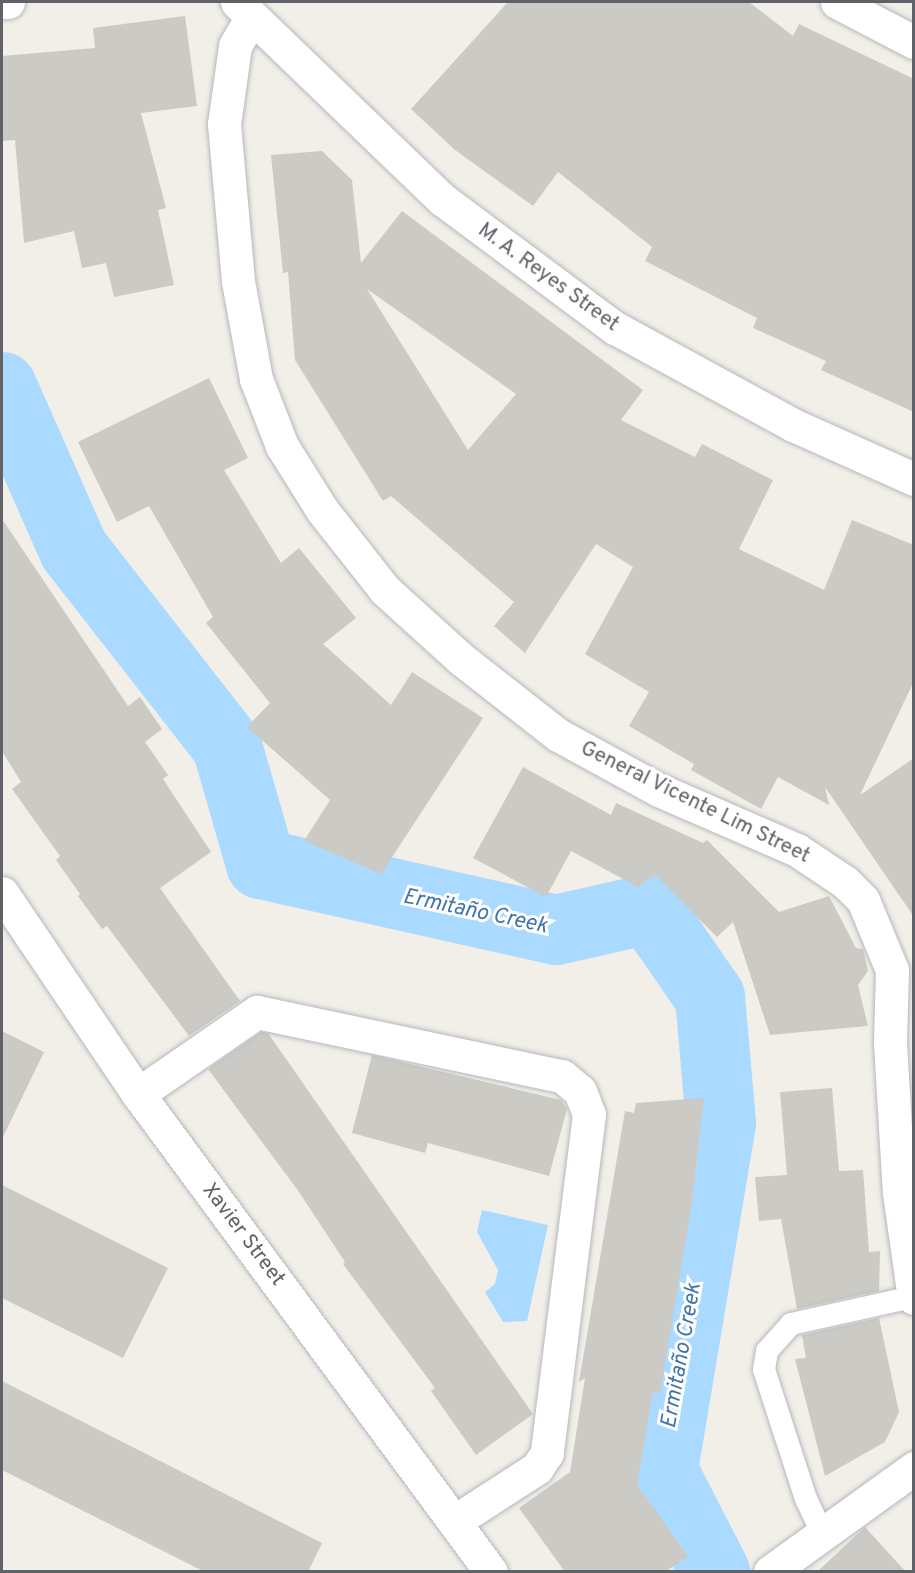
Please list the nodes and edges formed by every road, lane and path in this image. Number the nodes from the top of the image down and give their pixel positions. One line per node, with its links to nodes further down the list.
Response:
1 (8, 2): 3 (street)
2 (837, 2): 5 (street)
3 (2, 3)
4 (244, 10): 6 (street, M. A. Reyes Street); 8 (street, General Vicente Lim Street)
5 (914, 42)
6 (914, 479)
7 (2, 893): 9 (street, Xavier Street)
8 (903, 963): 10 (street, General Vicente Lim Street)
9 (138, 1094): 12 (street, Xavier Street); 12 (street)
10 (913, 1297): 13 (lane)
11 (914, 1468): 13 (street)
12 (455, 1521): 14 (street, Xavier Street)
13 (822, 1533): 15 (street)
14 (491, 1572)
15 (770, 1572)

